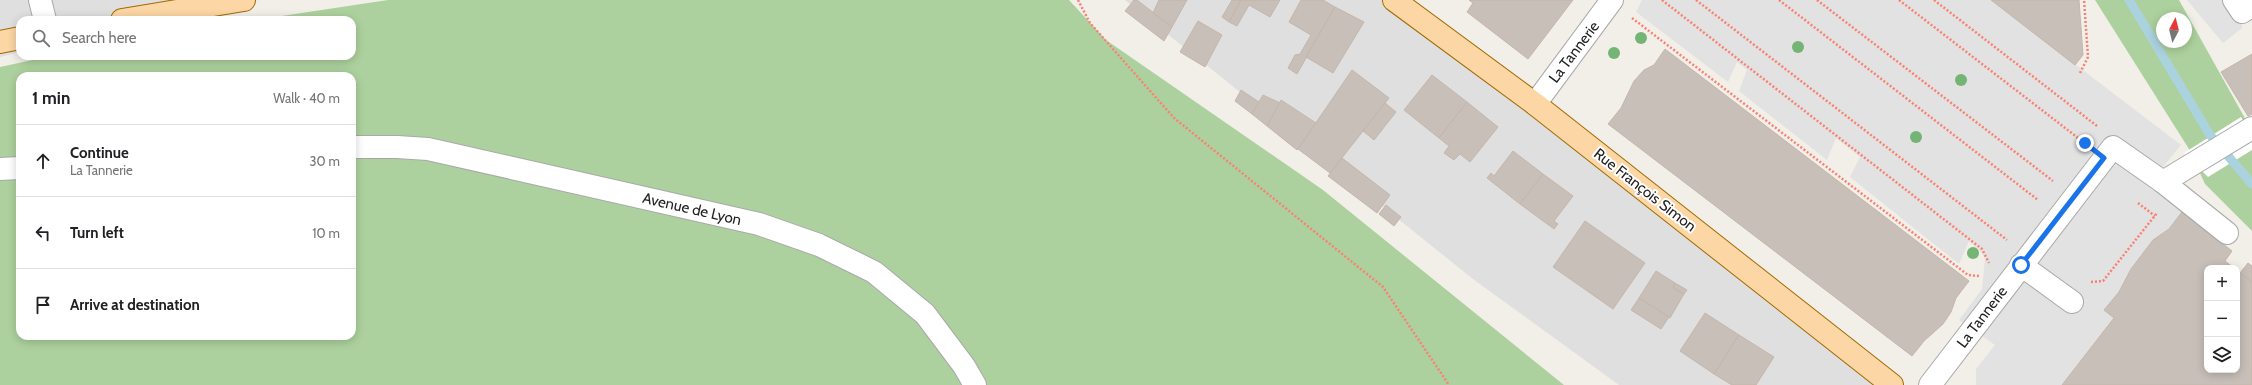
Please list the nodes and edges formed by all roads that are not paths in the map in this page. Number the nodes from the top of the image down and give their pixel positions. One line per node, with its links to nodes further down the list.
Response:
1 (40, 0): 5 (street)
2 (244, 0): 6 (main road)
3 (1394, 0): 9 (main road, Rue François Simon)
4 (1619, 7): 9 (street, La Tannerie)
5 (44, 16)
6 (146, 16)
7 (16, 39): 8 (main road)
8 (0, 42)
9 (1535, 104): 19 (main road, Rue François Simon)
10 (2252, 128): 14 (street)
11 (356, 147): 18 (street, Avenue de Lyon)
12 (16, 168): 13 (street)
13 (0, 169)
14 (2164, 182): 15 (street); 16 (street, La Tannerie)
15 (2227, 233)
16 (2021, 265): 17 (street); 20 (street, La Tannerie)
17 (2072, 302)
18 (975, 385)
19 (1892, 385)
20 (1930, 385)

